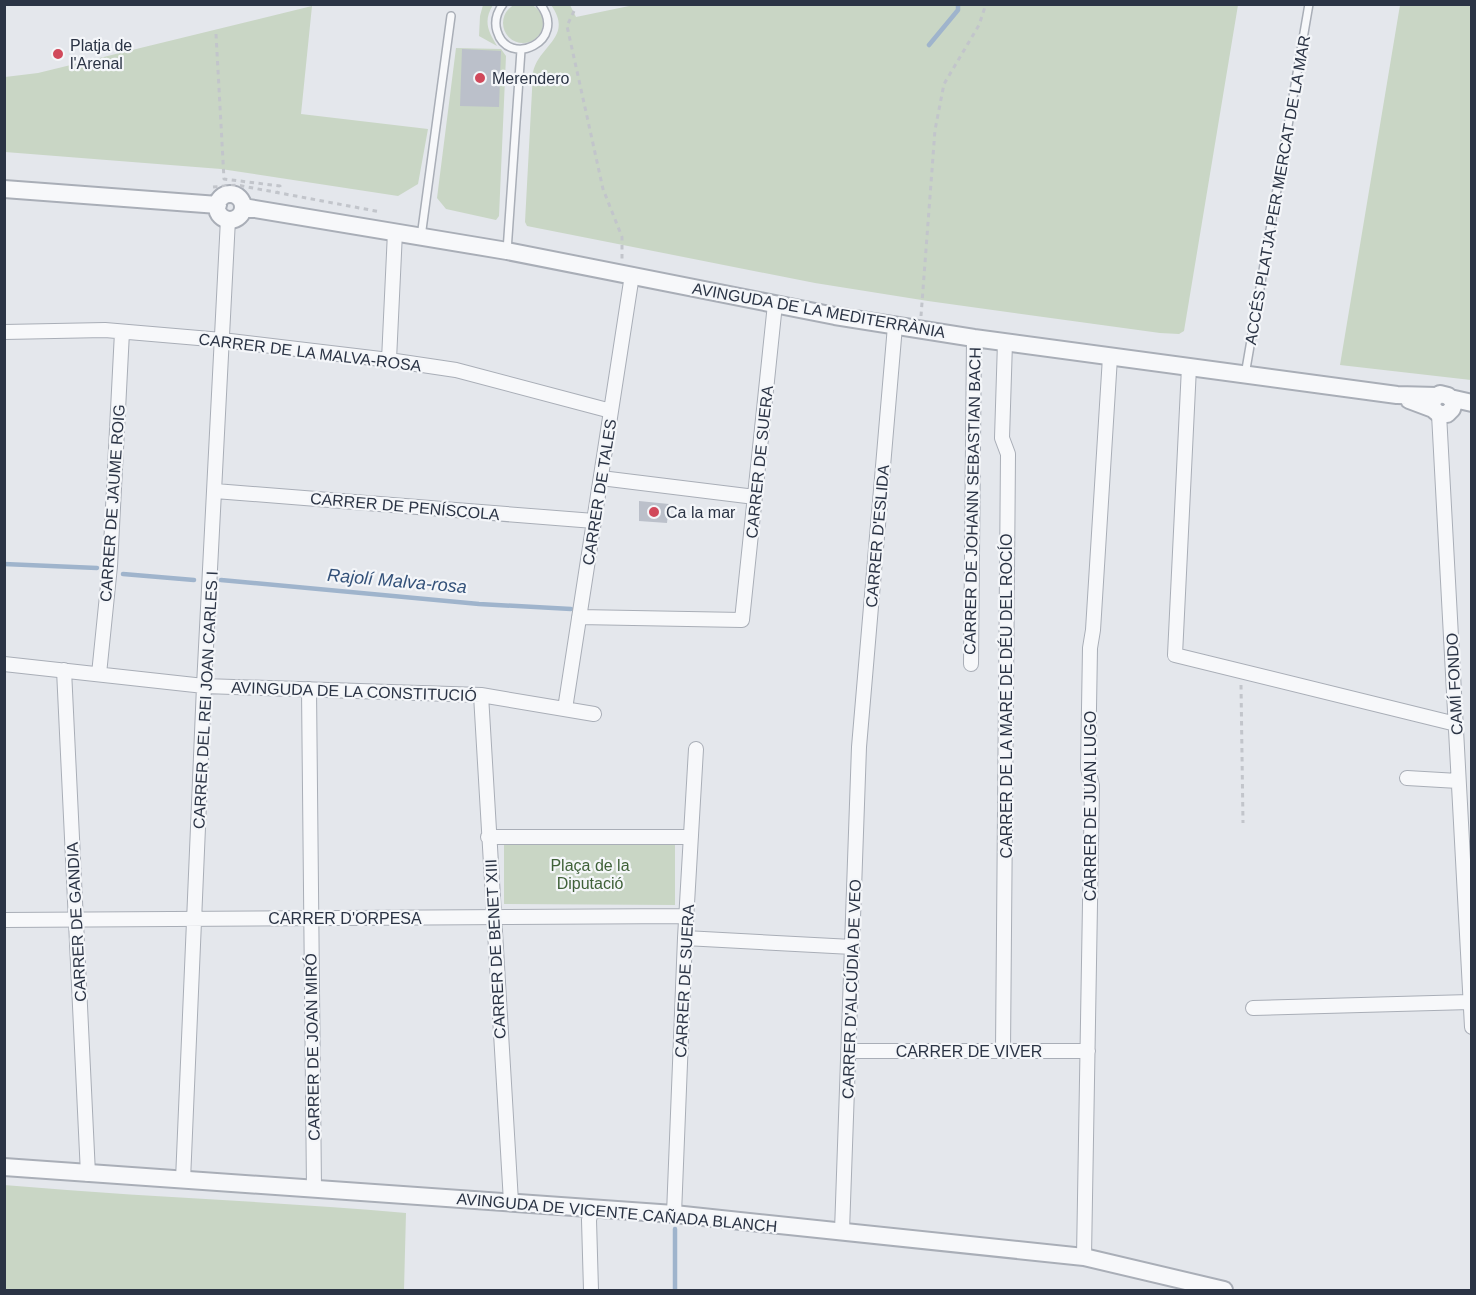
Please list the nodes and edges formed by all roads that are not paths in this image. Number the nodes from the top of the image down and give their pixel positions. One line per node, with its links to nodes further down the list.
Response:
1 (503, 4): 5 (lane)
2 (540, 4): 5 (lane)
3 (1309, 4): 24 (lane, ACCÉS PLATJA PER MERCAT DE LA MAR)
4 (451, 16): 11 (lane)
5 (521, 50): 12 (lane)
6 (4, 189): 7 (street)
7 (218, 205): 8 (street); 9 (street)
8 (243, 207): 9 (street); 10 (street, AVINGUDA DE LA MEDITERRÀNIA)
9 (228, 219): 19 (street, CARRER DEL REI JOAN CARLES I)
10 (395, 232): 11 (street, AVINGUDA DE LA MEDITERRÀNIA); 22 (street)
11 (421, 237): 12 (street, AVINGUDA DE LA MEDITERRÀNIA)
12 (507, 251): 13 (street, AVINGUDA DE LA MEDITERRÀNIA)
13 (632, 275): 14 (street, AVINGUDA DE LA MEDITERRÀNIA); 27 (street, CARRER DE TALES)
14 (775, 304): 15 (street, AVINGUDA DE LA MEDITERRÀNIA); 30 (street, CARRER DE SUERA)
15 (895, 326): 18 (street, AVINGUDA DE LA MEDITERRÀNIA); 43 (street, CARRER D'ESLIDA)
16 (4, 332): 17 (street, CARRER DE LA MALVA-ROSA)
17 (122, 332): 19 (street, CARRER DE LA MALVA-ROSA); 36 (street, CARRER DE JAUME ROIG)
18 (974, 338): 20 (street, AVINGUDA DE LA MEDITERRÀNIA); 34 (street, CARRER DE JOHANN SEBASTIAN BACH)
19 (222, 340): 22 (street, CARRER DE LA MALVA-ROSA); 29 (street, CARRER DEL REI JOAN CARLES I)
20 (1005, 342): 21 (street, AVINGUDA DE LA MEDITERRÀNIA); 62 (street, CARRER DE LA MARE DE DÉU DEL ROCÍO)
21 (1110, 357): 23 (street, AVINGUDA DE LA MEDITERRÀNIA); 63 (street, CARRER DE JUAN LUGO)
22 (389, 360): 27 (street, CARRER DE LA MALVA-ROSA)
23 (1189, 367): 24 (street, AVINGUDA DE LA MEDITERRÀNIA); 42 (street)
24 (1245, 375): 25 (street, AVINGUDA DE LA MEDITERRÀNIA)
25 (1442, 405): 26 (street, AVINGUDA DE LA MEDITERRÀNIA); 42 (street, CAMÍ FONDO)
26 (1472, 405)
27 (611, 411): 28 (street, CARRER DE TALES)
28 (601, 478): 30 (street); 31 (street, CARRER DE TALES)
29 (215, 491): 31 (street, CARRER DE PENÍSCOLA); 37 (street, CARRER DEL REI JOAN CARLES I)
30 (755, 497): 32 (street, CARRER DE SUERA)
31 (594, 521): 32 (street, CARRER DE TALES)
32 (579, 617): 40 (street, CARRER DE TALES)
33 (4, 664): 35 (street, AVINGUDA DE LA CONSTITUCIÓ)
34 (971, 664)
35 (64, 670): 36 (street, AVINGUDA DE LA CONSTITUCIÓ); 55 (street, CARRER DE GANDIA)
36 (99, 674): 37 (street, AVINGUDA DE LA CONSTITUCIÓ)
37 (204, 686): 38 (street, AVINGUDA DE LA CONSTITUCIÓ); 52 (street, CARRER DEL REI JOAN CARLES I)
38 (309, 689): 39 (street, AVINGUDA DE LA CONSTITUCIÓ); 53 (street, CARRER DE JOAN MIRÓ)
39 (481, 695): 40 (street, AVINGUDA DE LA CONSTITUCIÓ); 48 (street, CARRER DE BENET XIII)
40 (565, 709): 41 (street, AVINGUDA DE LA CONSTITUCIÓ)
41 (594, 714)
42 (1456, 724): 45 (street, CAMÍ FONDO)
43 (859, 747): 57 (street, CARRER D'ALCÚDIA DE VEO)
44 (696, 749): 49 (street, CARRER DE SUERA)
45 (1464, 761): 47 (street, CAMÍ FONDO)
46 (1407, 778): 47 (street)
47 (1458, 781): 58 (street, CAMÍ FONDO)
48 (488, 837): 49 (street); 51 (street, CARRER DE BENET XIII)
49 (691, 837): 50 (street, CARRER DE SUERA)
50 (686, 916): 51 (street, CARRER D'ORPESA); 56 (street, CARRER DE SUERA)
51 (493, 918): 53 (street, CARRER D'ORPESA); 68 (street, CARRER DE BENET XIII)
52 (195, 919): 53 (street, CARRER D'ORPESA); 55 (street, CARRER D'ORPESA); 66 (street, CARRER DEL REI JOAN CARLES I)
53 (310, 919): 67 (street, CARRER DE JOAN MIRÓ)
54 (4, 920): 55 (street, CARRER D'ORPESA)
55 (76, 920): 65 (street, CARRER DE GANDIA)
56 (685, 938): 57 (street); 70 (street, CARRER DE SUERA)
57 (852, 946): 61 (street, CARRER D'ALCÚDIA DE VEO)
58 (1470, 1002): 59 (street); 60 (street, CAMÍ FONDO)
59 (1253, 1008)
60 (1472, 1027)
61 (850, 1051): 62 (street, CARRER DE VIVER); 71 (street, CARRER D'ALCÚDIA DE VEO)
62 (1003, 1051): 63 (street, CARRER DE VIVER)
63 (1088, 1051): 72 (street, CARRER DE JUAN LUGO)
64 (4, 1167): 65 (street, AVINGUDA DE VICENTE CAÑADA BLANCH)
65 (88, 1174): 66 (street, AVINGUDA DE VICENTE CAÑADA BLANCH)
66 (183, 1180): 67 (street, AVINGUDA DE VICENTE CAÑADA BLANCH)
67 (314, 1189): 68 (street, AVINGUDA DE VICENTE CAÑADA BLANCH)
68 (511, 1202): 69 (street, AVINGUDA DE VICENTE CAÑADA BLANCH)
69 (590, 1214): 70 (street, AVINGUDA DE VICENTE CAÑADA BLANCH); 73 (street)
70 (674, 1214): 71 (street, AVINGUDA DE VICENTE CAÑADA BLANCH)
71 (842, 1231): 72 (street, AVINGUDA DE VICENTE CAÑADA BLANCH)
72 (1084, 1257): 74 (street, AVINGUDA DE VICENTE CAÑADA BLANCH)
73 (591, 1290)
74 (1224, 1290)

